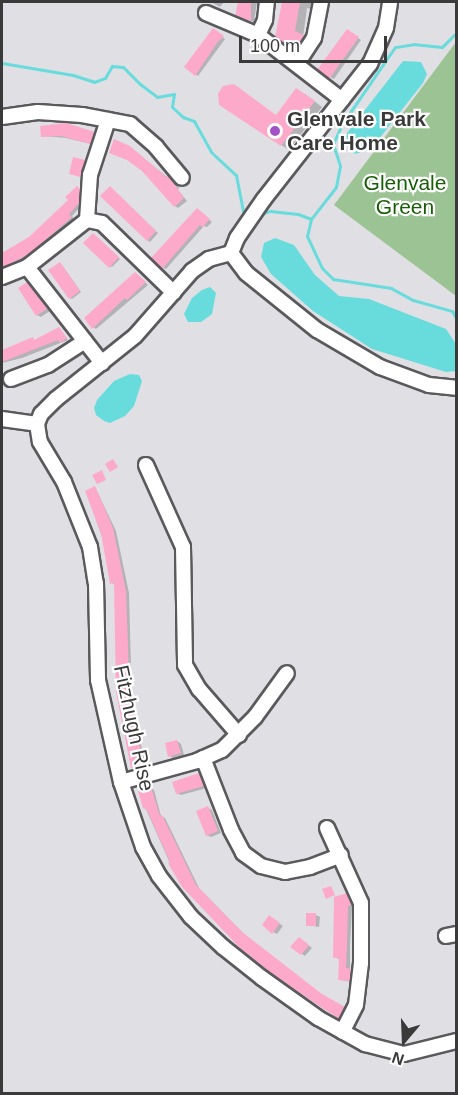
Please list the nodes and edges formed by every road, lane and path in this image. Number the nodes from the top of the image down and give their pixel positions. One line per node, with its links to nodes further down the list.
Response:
1 (267, 2): 5 (street)
2 (321, 2): 6 (street)
3 (390, 2): 7 (street)
4 (206, 13): 5 (street)
5 (258, 35): 6 (street)
6 (297, 64): 7 (street)
7 (342, 100): 12 (street)
8 (2, 117): 9 (street)
9 (108, 120): 10 (street); 11 (street)
10 (182, 178)
11 (87, 220): 13 (street); 15 (street)
12 (231, 253): 15 (street); 19 (street)
13 (27, 267): 14 (street); 16 (street)
14 (2, 277)
15 (174, 293): 17 (street)
16 (85, 341): 17 (street); 18 (street)
17 (102, 363): 21 (street)
18 (11, 379)
19 (456, 388)
20 (2, 419): 21 (street)
21 (37, 424): 26 (street, Fitzhugh Rise)
22 (146, 465): 24 (street)
23 (287, 674): 24 (street)
24 (239, 735): 25 (street)
25 (203, 758): 26 (street); 28 (street)
26 (121, 782): 29 (street, Fitzhugh Rise)
27 (327, 828): 28 (street)
28 (341, 855): 29 (street)
29 (342, 1032): 30 (street, Fitzhugh Rise)
30 (456, 1041)

